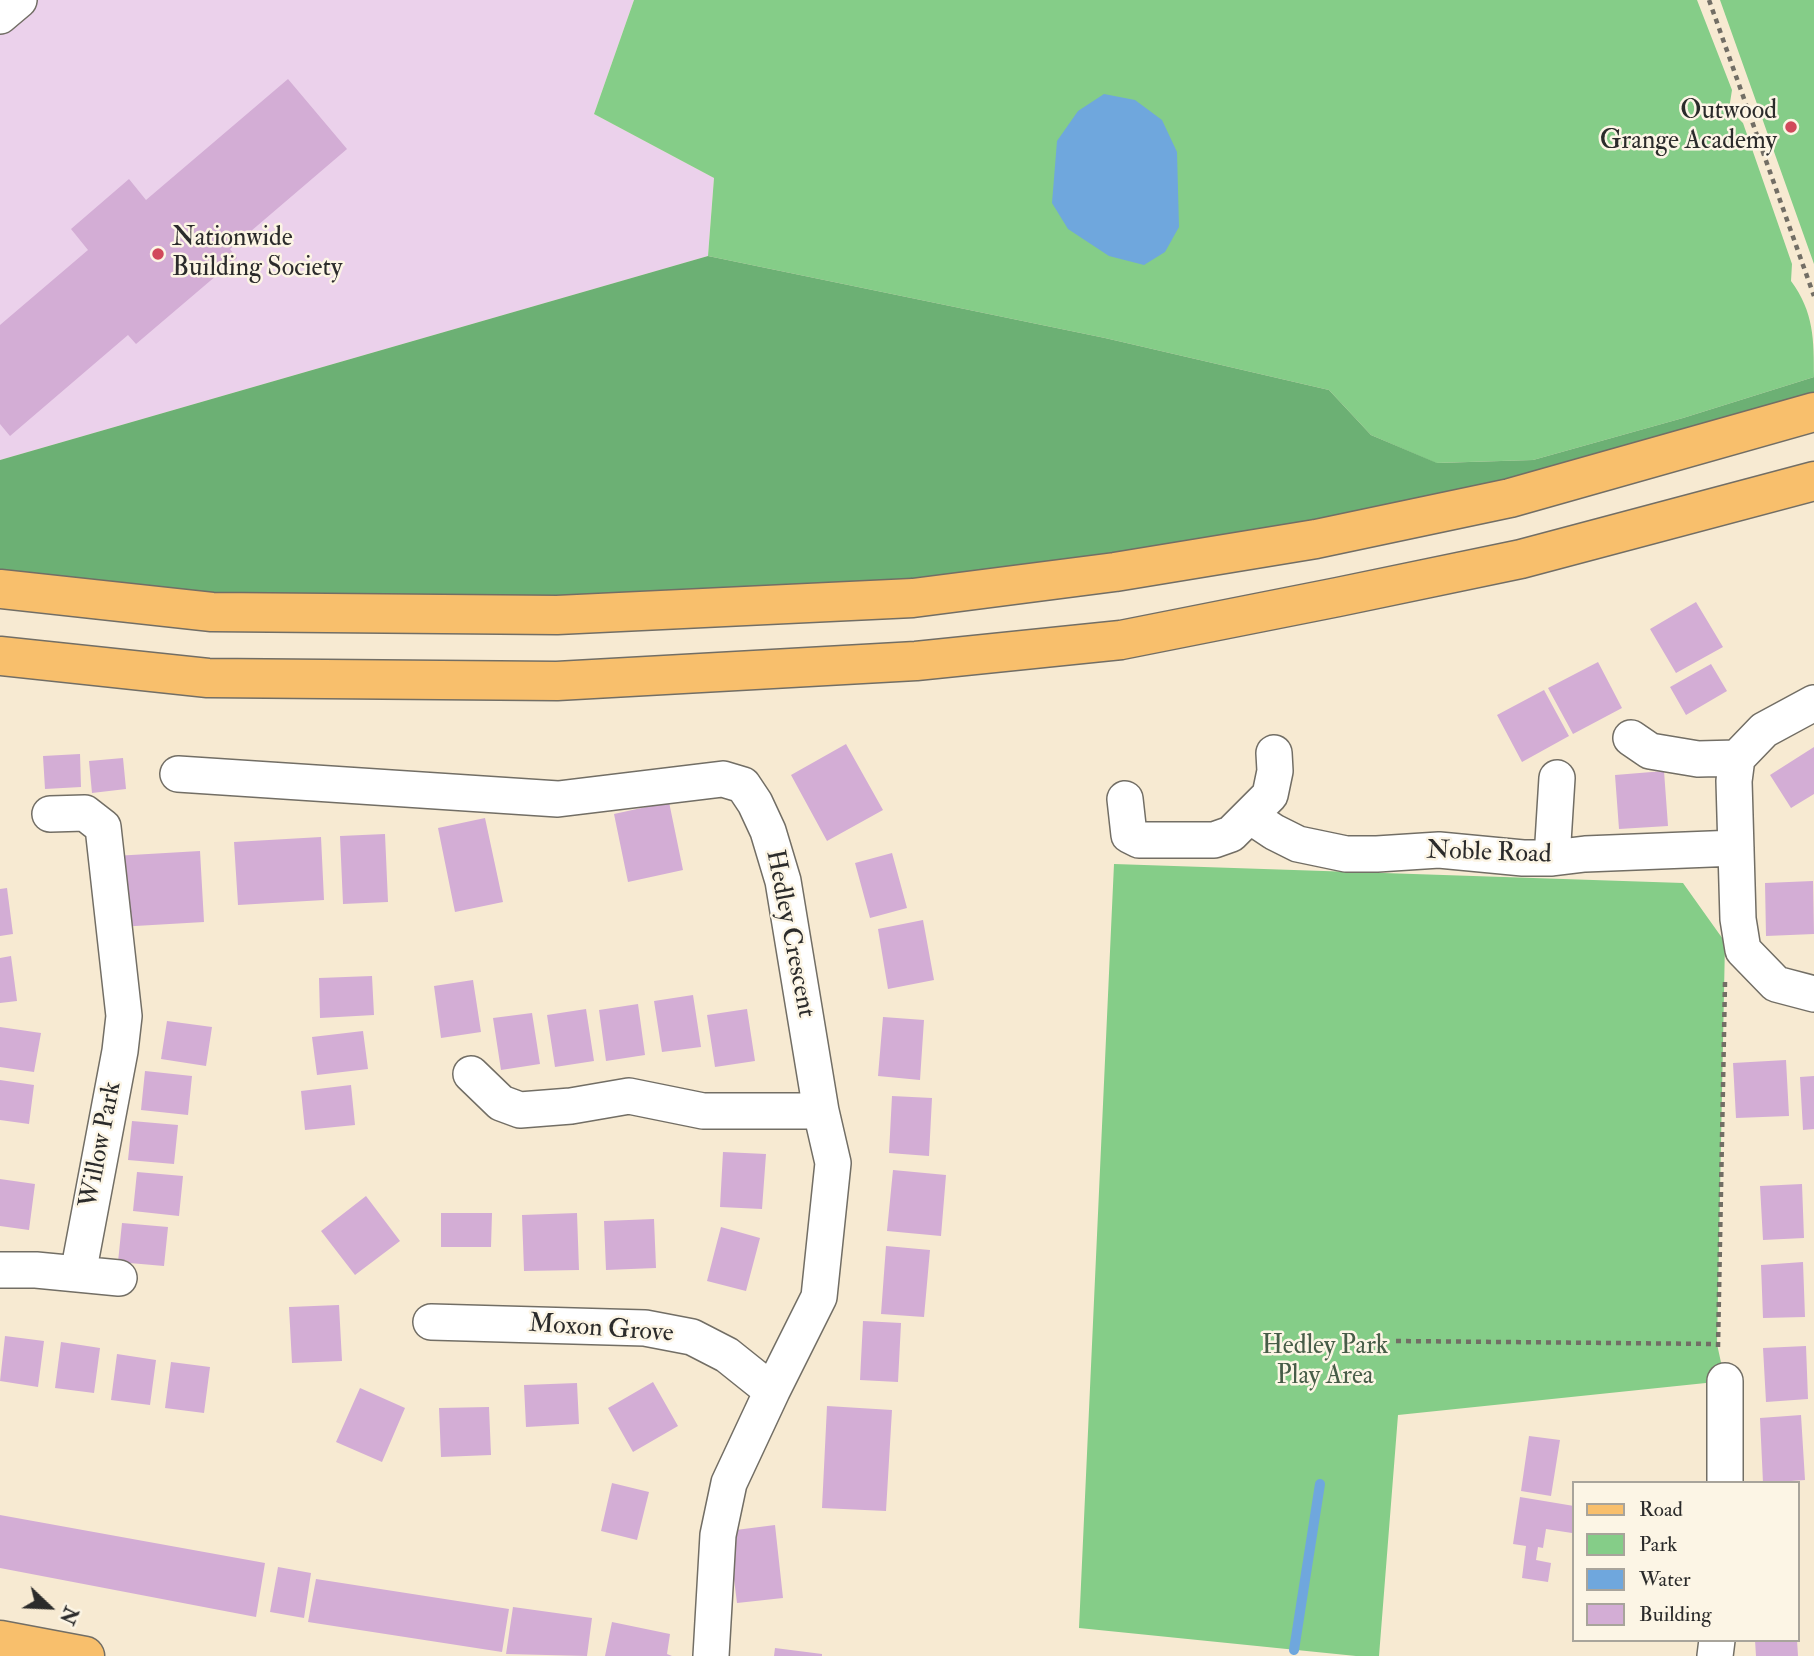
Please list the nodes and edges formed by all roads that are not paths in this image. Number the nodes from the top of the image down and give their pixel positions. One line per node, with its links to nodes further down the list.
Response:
1 (19, 0): 2 (street)
2 (0, 16)
3 (1814, 412): 5 (main road)
4 (1814, 481): 6 (main road)
5 (0, 589)
6 (0, 656)
7 (1814, 703): 10 (street)
8 (1631, 738): 10 (street)
9 (1274, 753): 15 (street)
10 (1737, 758): 16 (street)
11 (178, 774): 20 (street, Hedley Crescent)
12 (1557, 778): 17 (street)
13 (1125, 799): 15 (street)
14 (50, 814): 22 (street, Willow Park)
15 (1250, 816): 17 (street, Noble Road)
16 (1736, 848): 17 (street, Noble Road); 18 (street)
17 (1552, 858)
18 (1814, 994)
19 (471, 1074): 20 (street)
20 (821, 1111): 26 (street, Hedley Crescent)
21 (0, 1270): 22 (street)
22 (78, 1274): 23 (street)
23 (119, 1278)
24 (431, 1322): 26 (street, Moxon Grove)
25 (1725, 1381): 27 (street)
26 (772, 1391): 30 (street)
27 (1725, 1481)
28 (0, 1640): 29 (main road)
29 (85, 1656)
30 (711, 1656)

